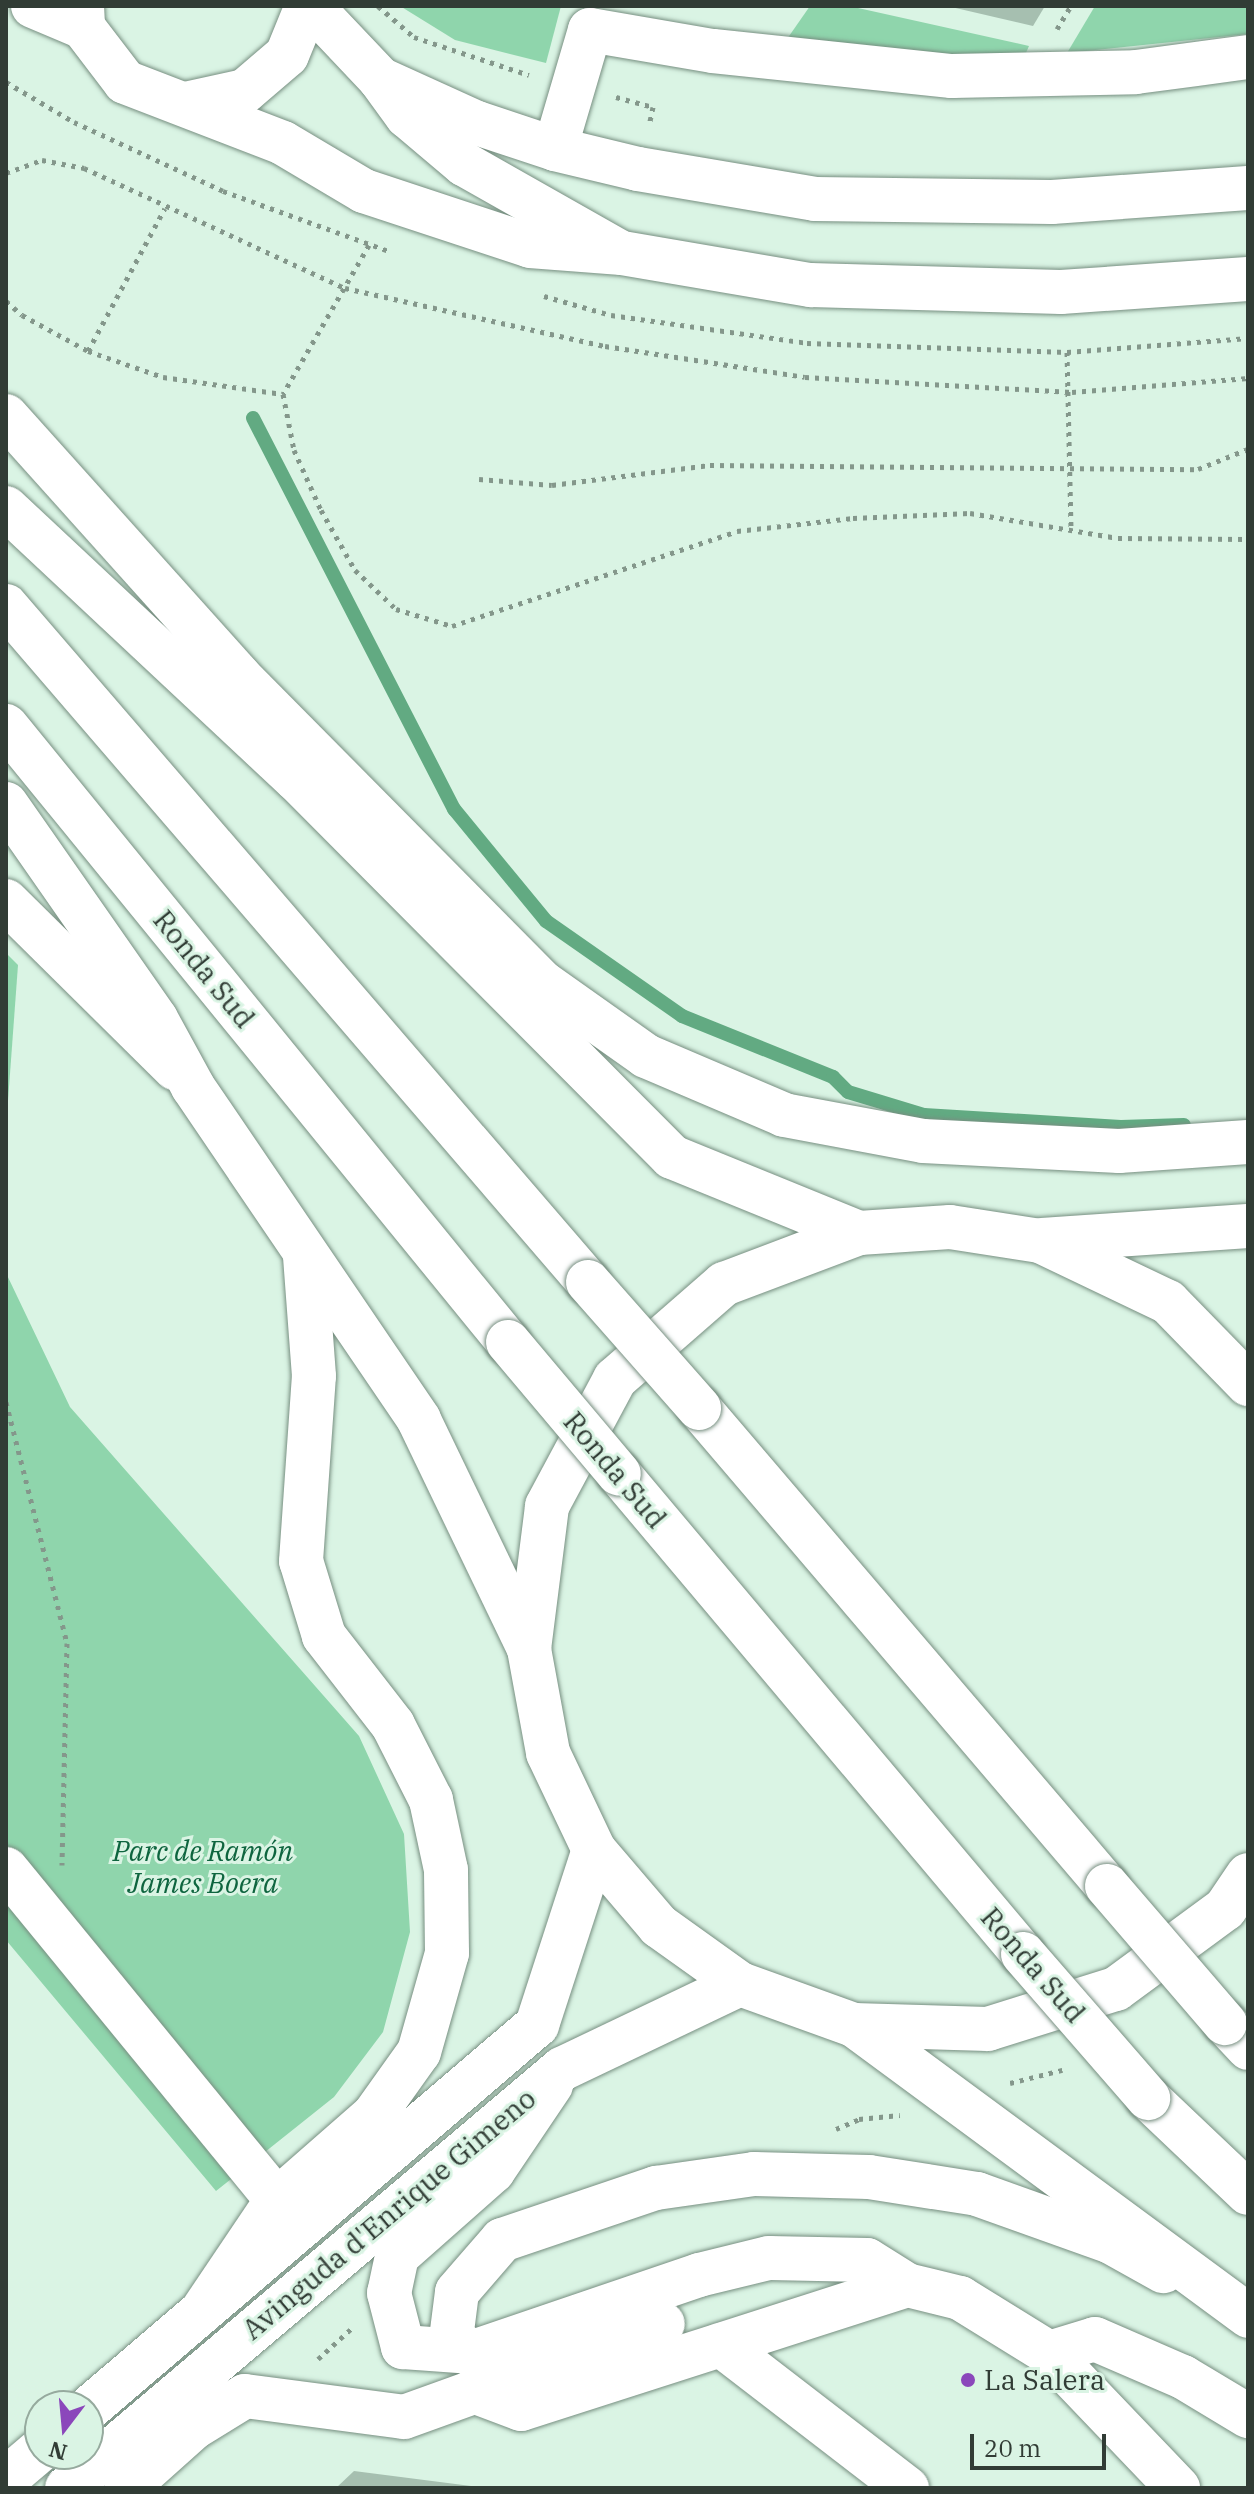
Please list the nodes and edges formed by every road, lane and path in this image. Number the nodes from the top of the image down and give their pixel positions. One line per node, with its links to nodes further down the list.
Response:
1 (33, 6): 3 (main road)
2 (309, 6): 5 (main road); 6 (main road)
3 (82, 17): 6 (main road)
4 (1248, 57): 7 (main road)
5 (380, 79): 7 (main road); 12 (main road)
6 (190, 103): 12 (main road)
7 (555, 149): 9 (main road)
8 (6, 173): 10 (path)
9 (1248, 188)
10 (165, 208): 14 (path); 16 (path)
11 (369, 245): 14 (path)
12 (622, 253): 13 (main road)
13 (1248, 279)
14 (345, 288): 19 (path); 20 (path)
15 (6, 301): 16 (path)
16 (88, 351): 20 (path)
17 (1067, 352): 19 (path)
18 (1248, 378): 19 (path)
19 (1072, 392): 24 (path)
20 (283, 394): 27 (path)
21 (6, 416): 35 (main road)
22 (6, 449): 31 (main road)
23 (1248, 449): 24 (path)
24 (1071, 466): 25 (path); 27 (path)
25 (479, 479)
26 (6, 508): 31 (main road)
27 (1071, 529): 28 (path)
28 (1248, 539)
29 (6, 606): 49 (main road, bridge)
30 (6, 726): 51 (main road, Ronda Sud, bridge)
31 (296, 779): 37 (main road)
32 (6, 804): 34 (main road)
33 (6, 901): 34 (main road)
34 (193, 1087): 39 (main road)
35 (1248, 1142)
36 (1248, 1226): 38 (main road)
37 (859, 1233): 38 (main road); 42 (main road)
38 (1040, 1241): 40 (main road)
39 (305, 1254): 42 (main road); 52 (main road)
40 (1248, 1384)
41 (6, 1402): 46 (path)
42 (529, 1649): 43 (main road)
43 (594, 1850): 47 (main road); 54 (main road, Avinguda d'Enrique Gimeno)
44 (6, 1869): 46 (main road)
45 (1248, 1875): 48 (main road)
46 (61, 1936): 52 (main road)
47 (740, 1984): 48 (main road); 50 (main road, Avinguda d'Enrique Gimeno)
48 (854, 2025): 55 (main road)
49 (1236, 2036)
50 (562, 2069): 59 (main road); 64 (main road, Avinguda d'Enrique Gimeno)
51 (1248, 2193)
52 (277, 2200): 54 (main road)
53 (907, 2285): 57 (main road); 58 (main road); 59 (main road)
54 (202, 2311): 60 (main road, Avinguda d'Enrique Gimeno)
55 (1248, 2318): 59 (main road)
56 (663, 2324): 59 (main road)
57 (721, 2345): 59 (main road); 66 (main road)
58 (1049, 2353): 61 (main road); 67 (main road)
59 (473, 2371): 65 (main road)
60 (104, 2395)
61 (1248, 2416)
62 (24, 2464): 63 (main road)
63 (6, 2479)
64 (67, 2488)
65 (126, 2488)
66 (907, 2488)
67 (1178, 2488)

